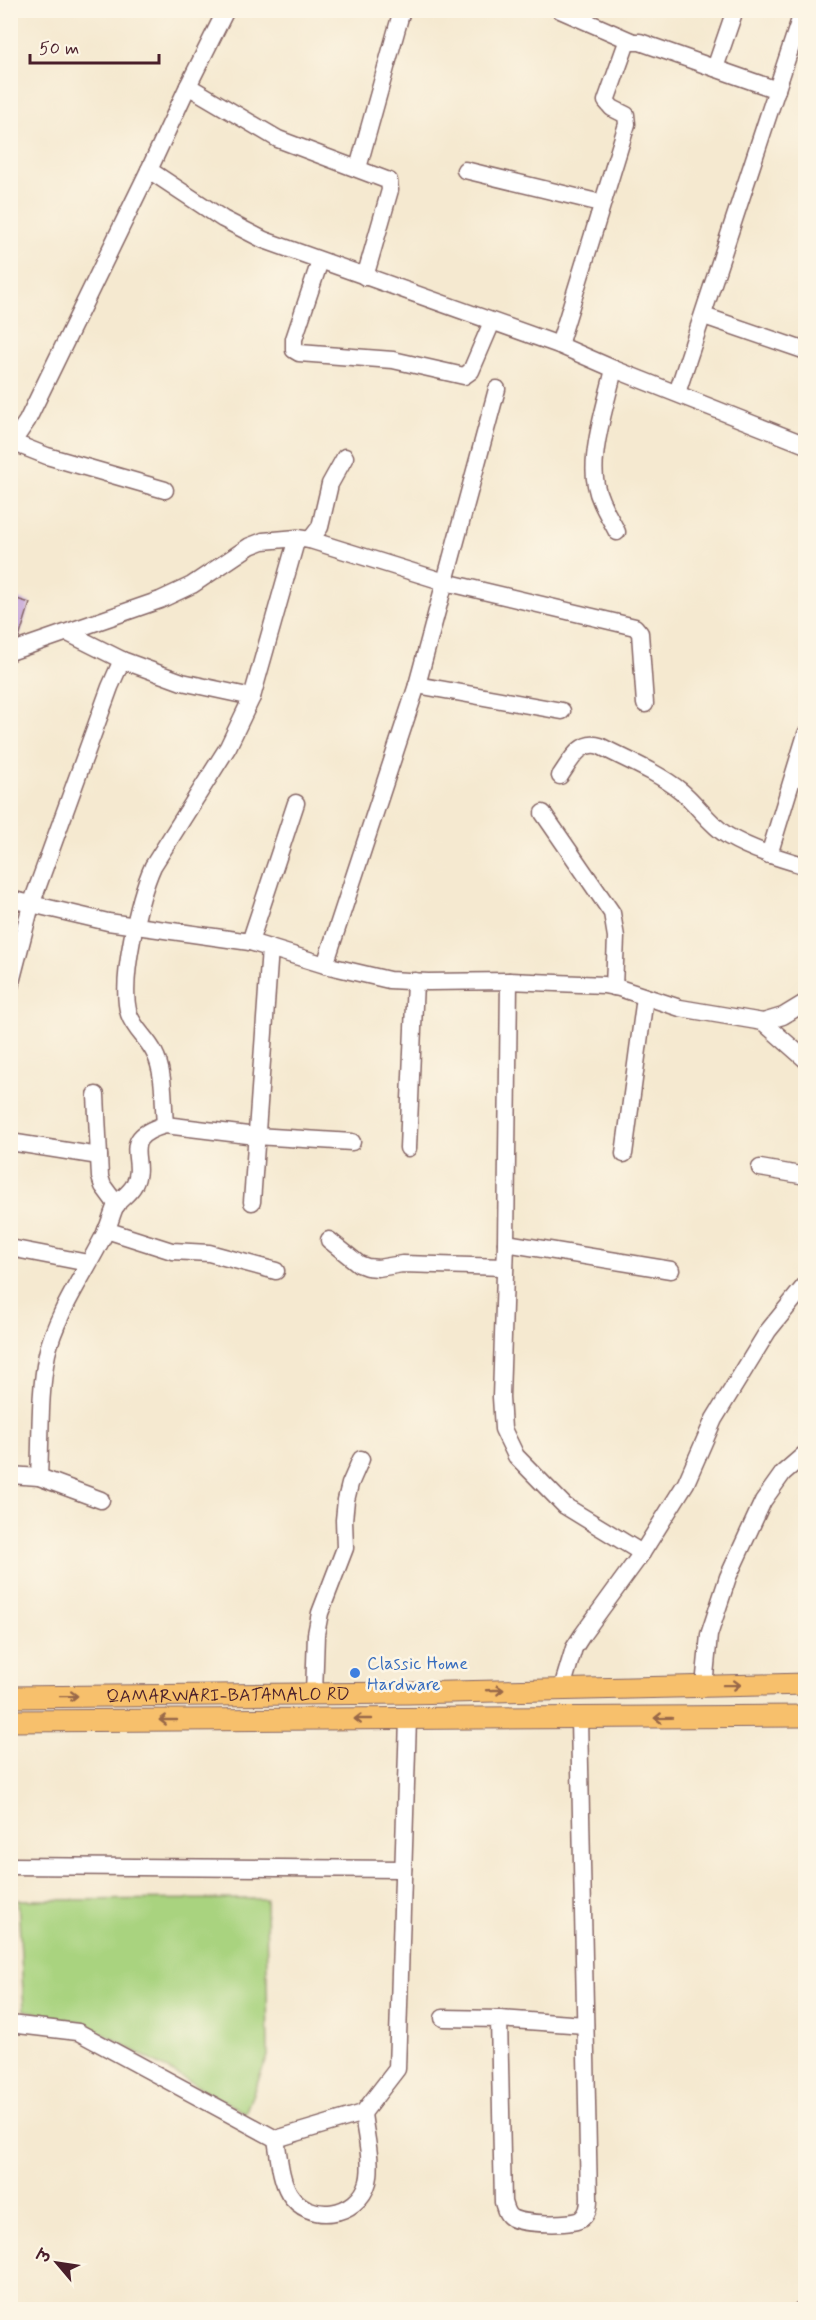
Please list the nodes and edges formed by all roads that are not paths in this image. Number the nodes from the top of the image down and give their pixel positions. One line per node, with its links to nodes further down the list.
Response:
1 (226, 10): 8 (street)
2 (402, 10): 10 (street)
3 (561, 10): 6 (street)
4 (735, 10): 7 (street)
5 (802, 10): 9 (street)
6 (631, 41): 7 (street); 13 (street)
7 (716, 68): 9 (street)
8 (188, 86): 10 (street); 11 (street)
9 (777, 90): 16 (street)
10 (358, 168): 15 (street)
11 (149, 170): 14 (street); 23 (street)
12 (465, 170): 13 (street)
13 (601, 203): 18 (street)
14 (320, 261): 15 (street); 17 (street)
15 (365, 277): 17 (street)
16 (704, 316): 19 (street); 22 (street)
17 (492, 322): 18 (street)
18 (558, 345): 20 (street)
19 (806, 351)
20 (614, 369): 22 (street); 27 (street)
21 (497, 389): 29 (street)
22 (677, 393): 24 (street)
23 (12, 444): 26 (street)
24 (806, 445)
25 (345, 457): 28 (street)
26 (165, 490)
27 (617, 531)
28 (304, 539): 29 (street); 30 (street); 34 (street)
29 (445, 582): 33 (street); 35 (street)
30 (68, 633): 31 (street); 32 (street)
31 (10, 652)
32 (122, 660): 34 (street); 44 (street)
33 (417, 685): 36 (street); 48 (street)
34 (252, 697): 45 (street)
35 (645, 704)
36 (562, 711)
37 (806, 734): 41 (street)
38 (560, 776): 41 (street)
39 (296, 803): 46 (street)
40 (543, 813): 52 (street)
41 (769, 855): 42 (street)
42 (806, 866)
43 (10, 899): 44 (street)
44 (31, 905): 45 (street); 51 (street)
45 (134, 924): 46 (street); 58 (street)
46 (250, 942): 47 (street)
47 (270, 948): 48 (street); 59 (street)
48 (325, 965): 49 (street)
49 (415, 981): 50 (street); 62 (street)
50 (509, 981): 52 (street); 71 (street)
51 (10, 986)
52 (614, 987): 53 (street)
53 (645, 998): 55 (street); 63 (street)
54 (806, 1002): 55 (street)
55 (763, 1022): 56 (street)
56 (806, 1060)
57 (96, 1095): 64 (street)
58 (165, 1125): 59 (street); 68 (street)
59 (256, 1136): 61 (street); 67 (street)
60 (10, 1142): 64 (street)
61 (352, 1142)
62 (408, 1148)
63 (624, 1154)
64 (99, 1156): 68 (street)
65 (760, 1168): 66 (street)
66 (806, 1176)
67 (252, 1202)
68 (117, 1204): 69 (street)
69 (106, 1230): 73 (street); 76 (street)
70 (329, 1240): 74 (street)
71 (506, 1243): 74 (street); 75 (street)
72 (10, 1248): 73 (street)
73 (88, 1263): 81 (street)
74 (505, 1267): 83 (street)
75 (671, 1270)
76 (276, 1271)
77 (806, 1284): 83 (street)
78 (806, 1453): 85 (street)
79 (361, 1459): 87 (street)
80 (10, 1475): 81 (street)
81 (39, 1477): 82 (street)
82 (101, 1500)
83 (642, 1553): 86 (street)
84 (806, 1684): 85 (main road, QAMARWARI-BATAMALO RD, one-way to 84)
85 (704, 1686): 86 (main road, QAMARWARI-BATAMALO RD)
86 (562, 1688): 87 (main road, QAMARWARI-BATAMALO RD, one-way to 86)
87 (314, 1694): 88 (main road, QAMARWARI-BATAMALO RD, one-way to 87)
88 (10, 1697)
89 (806, 1716): 91 (main road, QAMARWARI-BATAMALO RD, one-way to 91)
90 (408, 1719): 91 (main road, QAMARWARI-BATAMALO RD); 92 (main road, QAMARWARI-BATAMALO RD, one-way to 92); 94 (street)
91 (579, 1719): 98 (street)
92 (10, 1721)
93 (10, 1866): 94 (street)
94 (403, 1869): 99 (street)
95 (443, 2018): 96 (street)
96 (500, 2019): 98 (street); 98 (street)
97 (10, 2024): 100 (street)
98 (585, 2025)
99 (363, 2113): 100 (street); 100 (street)
100 (276, 2139)
101 (806, 2308): 102 (street)
102 (801, 2310)

